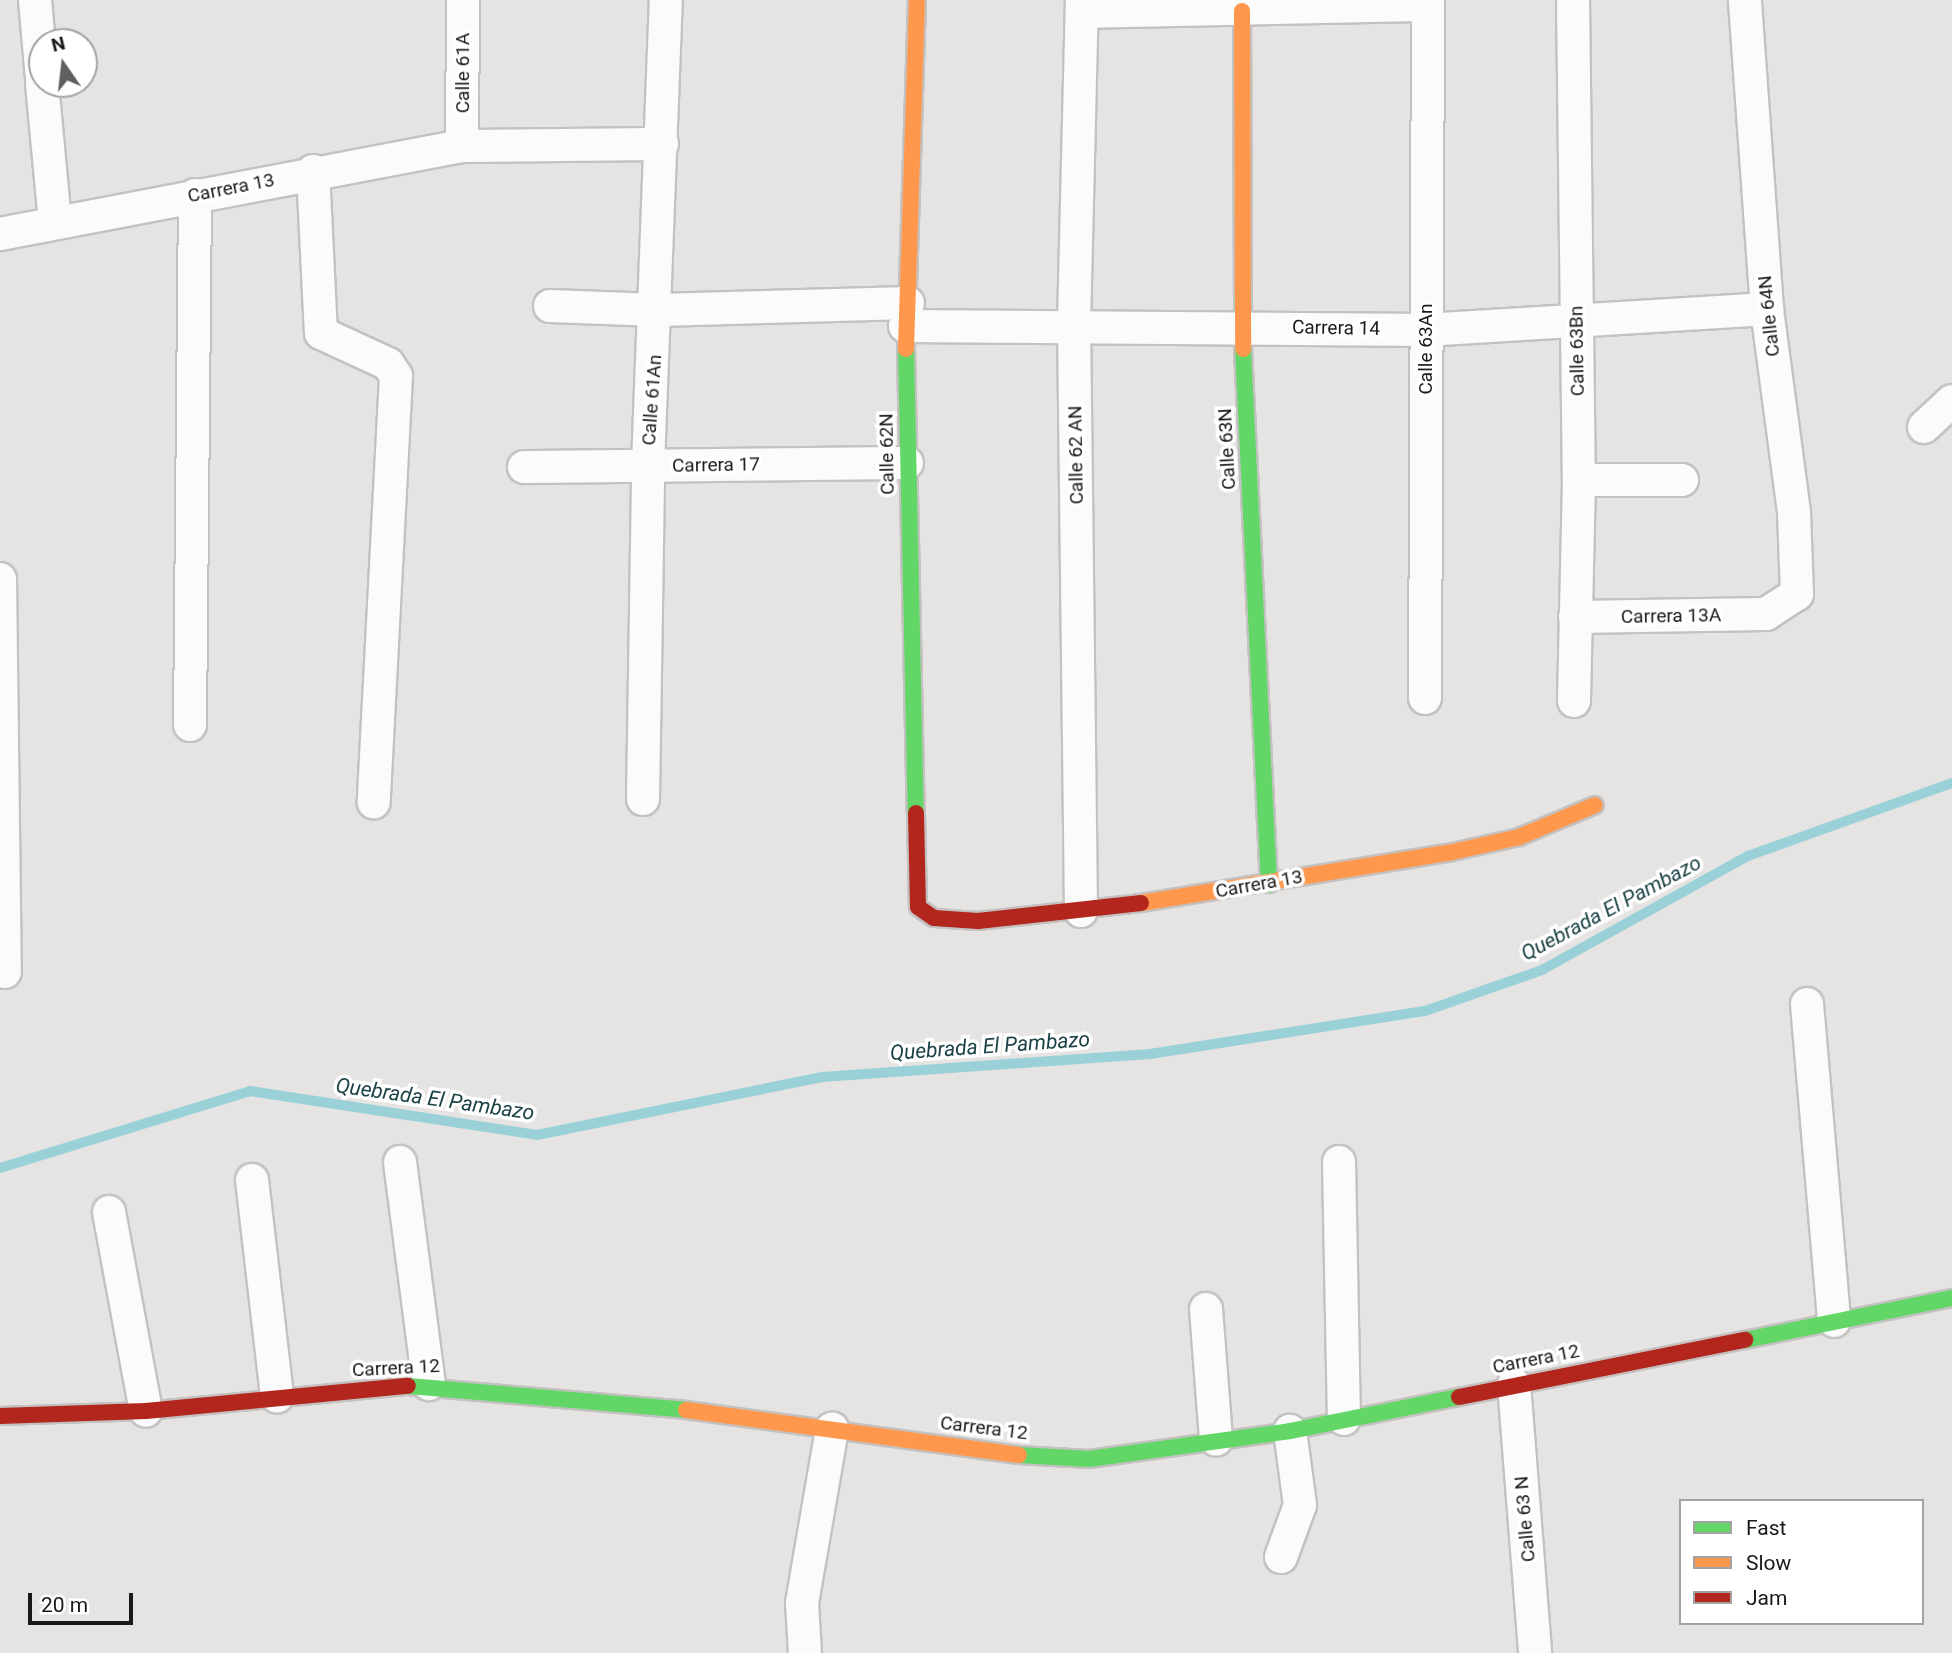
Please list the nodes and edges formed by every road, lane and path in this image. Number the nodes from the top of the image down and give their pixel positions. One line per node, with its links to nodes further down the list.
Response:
1 (463, 0): 13 (street, Calle 61A)
2 (666, 0): 12 (street, Calle 61An)
3 (917, 0): 21 (street, Calle 62N)
4 (1573, 0): 22 (street, Calle 63Bn)
5 (1745, 0): 19 (street, Calle 64N)
6 (43, 1): 10 (street)
7 (1428, 3): 9 (street); 25 (street, Calle 63An)
8 (1082, 6): 9 (street); 23 (street, Calle 62 AN)
9 (1242, 11): 24 (street, Calle 63N)
10 (43, 28)
11 (44, 98): 16 (street)
12 (662, 144): 13 (street, Carrera 13); 20 (street, Calle 61An)
13 (462, 146): 14 (street, Carrera 13)
14 (313, 171): 15 (street, Carrera 13); 41 (street)
15 (195, 195): 16 (street, Carrera 13); 38 (street)
16 (55, 222): 17 (street, Carrera 13)
17 (0, 233)
18 (550, 306): 20 (street)
19 (1767, 309): 22 (street, Carrera 14); 34 (street, Calle 64N)
20 (658, 310): 21 (street); 29 (street, Calle 61An)
21 (906, 314): 23 (street, Carrera 14); 28 (street, Calle 62N)
22 (1576, 323): 25 (street, Carrera 14); 31 (street, Calle 63Bn)
23 (1074, 324): 24 (street, Carrera 14); 45 (street, Calle 62 AN)
24 (1242, 325): 25 (street, Carrera 14); 43 (street, Calle 63N)
25 (1425, 330): 36 (street, Calle 63An)
26 (1952, 401): 27 (street)
27 (1924, 427)
28 (908, 463): 29 (street, Carrera 17); 44 (street, Calle 62N)
29 (648, 465): 30 (street, Carrera 17); 40 (street, Calle 61An)
30 (524, 467)
31 (1579, 480): 32 (street); 35 (street, Calle 63Bn)
32 (1682, 480)
33 (0, 579): 39 (street)
34 (1766, 614): 35 (street, Carrera 13A)
35 (1575, 617): 37 (street, Calle 63Bn)
36 (1425, 698)
37 (1574, 701)
38 (190, 726)
39 (2, 748): 46 (street)
40 (643, 799)
41 (374, 802)
42 (1595, 805): 43 (street, Carrera 13)
43 (1269, 884): 45 (street, Carrera 13)
44 (918, 907): 45 (street, Carrera 13)
45 (1081, 911)
46 (5, 972)
47 (1807, 1004): 54 (street)
48 (400, 1162): 55 (street)
49 (1339, 1162): 60 (street)
50 (252, 1180): 57 (street)
51 (109, 1212): 58 (street)
52 (1952, 1298): 54 (street, Carrera 12)
53 (1206, 1308): 63 (street)
54 (1834, 1321): 56 (street, Carrera 12)
55 (429, 1384): 57 (street, Carrera 12); 61 (street, Carrera 12)
56 (1514, 1384): 60 (street, Carrera 12); 66 (street, Calle 63 N)
57 (277, 1397): 58 (street, Carrera 12)
58 (146, 1410): 59 (street, Carrera 12)
59 (0, 1416)
60 (1344, 1419): 62 (street, Carrera 12)
61 (832, 1429): 63 (street, Carrera 12); 65 (street)
62 (1290, 1431): 63 (street, Carrera 12); 64 (street)
63 (1216, 1440)
64 (1281, 1557)
65 (805, 1653)
66 (1535, 1653)

